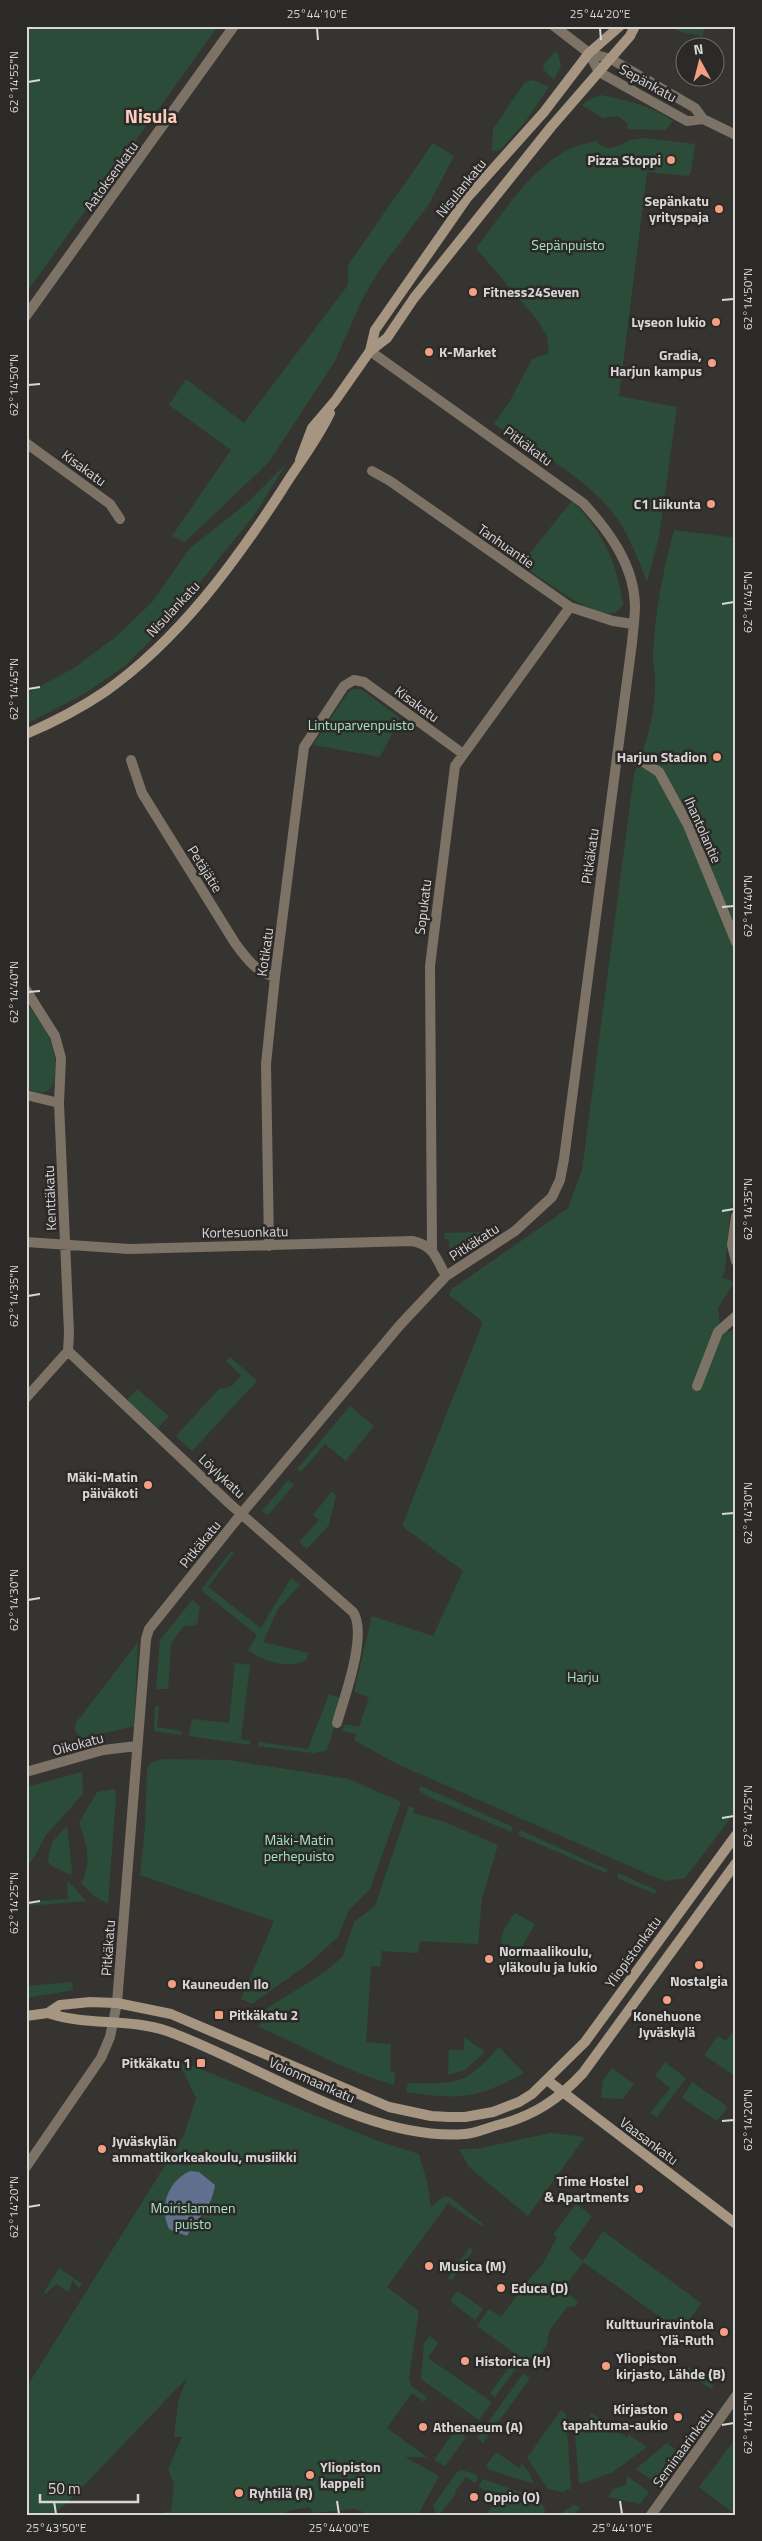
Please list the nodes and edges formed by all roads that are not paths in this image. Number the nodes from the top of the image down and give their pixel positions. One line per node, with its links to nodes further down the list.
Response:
1 (234, 26): 10 (street, Aatoksenkatu)
2 (554, 26): 5 (street, Sepänkatu)
3 (620, 26): 5 (main road, Nisulankatu)
4 (635, 26): 6 (main road, Nisulankatu)
5 (589, 53): 6 (street, Sepänkatu); 7 (street, Sepänkatu); 11 (main road, Nisulankatu)
6 (611, 58): 7 (main road, Nisulankatu); 8 (street, Sepänkatu)
7 (600, 72): 8 (street, Sepänkatu); 11 (main road, Nisulankatu)
8 (703, 119): 9 (street, Sepänkatu)
9 (736, 135)
10 (26, 316)
11 (370, 351): 16 (street, Pitkäkatu); 18 (main road, Nisulankatu)
12 (26, 443): 14 (street, Kisakatu)
13 (372, 471): 15 (street, Tanhuantie)
14 (120, 519)
15 (570, 607): 16 (street, Tanhuantie); 19 (street, Sopukatu)
16 (633, 624): 20 (street, Pitkäkatu)
17 (354, 680): 19 (street, Kisakatu); 23 (street, Kotikatu)
18 (26, 734)
19 (462, 754): 31 (street, Sopukatu)
20 (618, 756): 22 (street, Ihantolantie); 33 (street, Pitkäkatu)
21 (131, 760): 23 (street, Petäjätie)
22 (736, 942)
23 (275, 977): 30 (street, Kotikatu)
24 (26, 990): 26 (street, Kenttäkatu)
25 (26, 1095): 26 (street)
26 (59, 1103): 29 (street, Kenttäkatu)
27 (736, 1216): 32 (street)
28 (26, 1242): 29 (street, Kortesuonkatu)
29 (65, 1245): 30 (street, Kortesuonkatu); 35 (street, Kenttäkatu)
30 (269, 1246): 31 (street, Kortesuonkatu)
31 (432, 1249): 33 (street)
32 (736, 1262)
33 (446, 1276): 38 (street, Pitkäkatu)
34 (736, 1316): 36 (street)
35 (68, 1351): 37 (street); 38 (street, Löylykatu)
36 (697, 1386)
37 (26, 1398)
38 (242, 1514): 39 (street, Löylykatu); 40 (street, Pitkäkatu)
39 (337, 1723)
40 (137, 1746): 41 (street, Oikokatu); 44 (street, Pitkäkatu)
41 (26, 1772)
42 (736, 1835): 48 (main road, Yliopistonkatu)
43 (736, 1863): 49 (main road)
44 (117, 2003): 45 (main road, Voionmaankatu); 47 (street, Pitkäkatu); 48 (main road, Voionmaankatu)
45 (48, 2013): 46 (main road, Voionmaankatu); 47 (main road, Voionmaankatu)
46 (26, 2016)
47 (113, 2021): 49 (main road, Voionmaankatu); 50 (street, Pitkäkatu)
48 (547, 2080): 49 (main road, Vaasankatu)
49 (564, 2094): 51 (main road, Vaasankatu)
50 (26, 2167)
51 (736, 2224)
52 (736, 2396): 53 (street, Seminaarinkatu)
53 (651, 2515)

